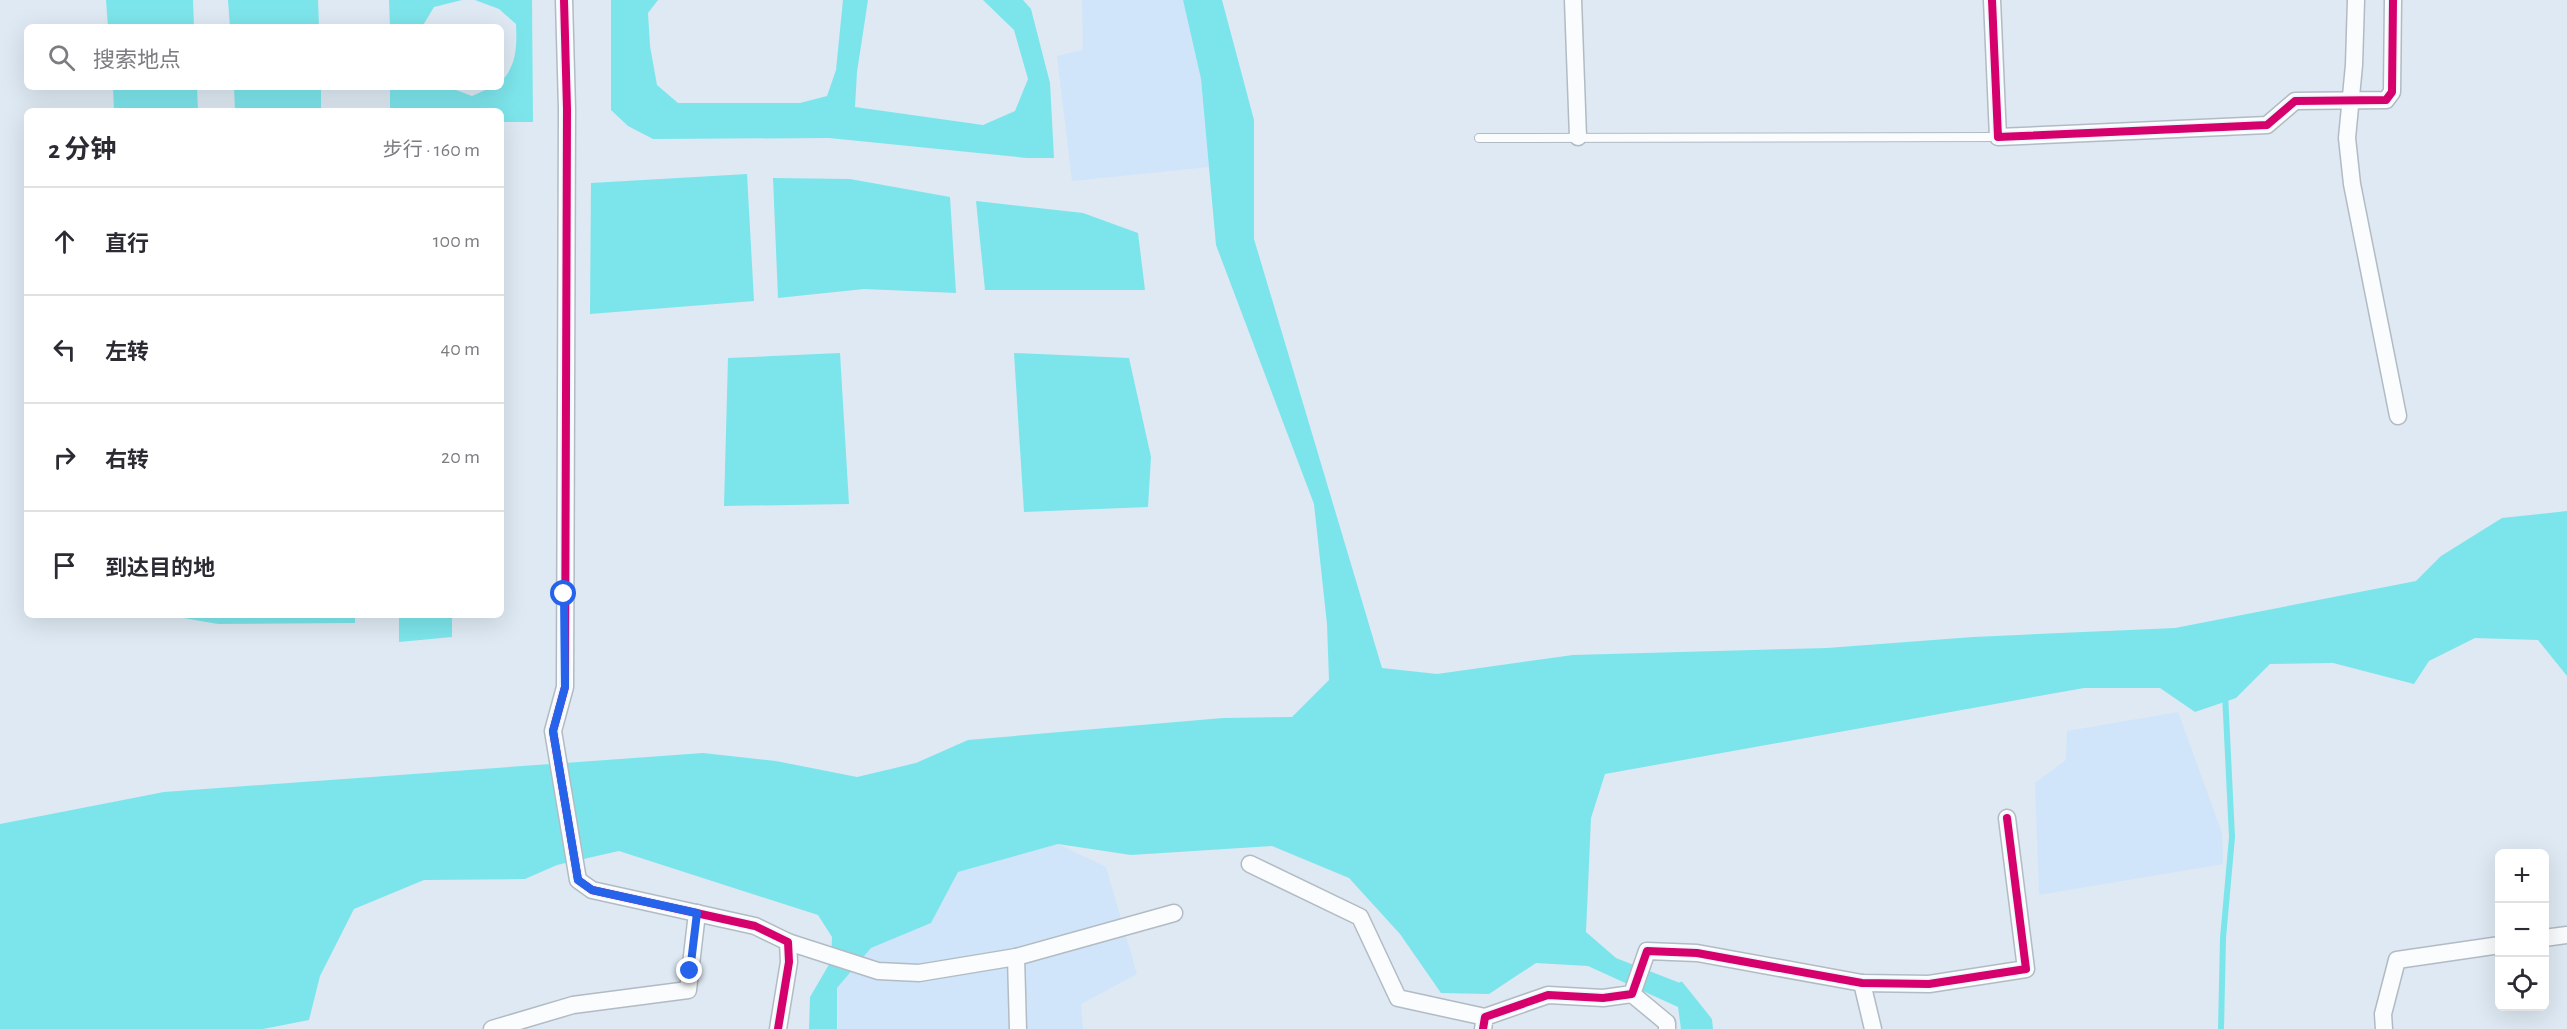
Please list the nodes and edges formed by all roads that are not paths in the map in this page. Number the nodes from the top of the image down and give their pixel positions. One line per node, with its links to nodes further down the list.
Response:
1 (564, 0): 13 (street)
2 (1573, 0): 7 (street)
3 (1992, 0): 8 (street)
4 (2356, 0): 6 (street)
5 (2393, 0): 6 (street)
6 (2349, 101): 8 (street); 10 (street)
7 (1578, 137): 8 (lane); 9 (lane)
8 (1998, 137)
9 (1479, 138)
10 (2398, 416)
11 (2007, 818): 20 (street)
12 (1250, 864): 22 (street)
13 (697, 913): 17 (street); 23 (street)
14 (1174, 913): 19 (street)
15 (2567, 935): 16 (street)
16 (2549, 937)
17 (788, 942): 19 (street); 24 (street)
18 (2495, 946): 28 (street)
19 (1016, 957): 25 (street)
20 (1862, 983): 21 (street); 27 (street)
21 (1632, 994): 22 (street); 26 (street)
22 (1484, 1023)
23 (492, 1029)
24 (778, 1029)
25 (1018, 1029)
26 (1667, 1029)
27 (1873, 1029)
28 (2384, 1029)

